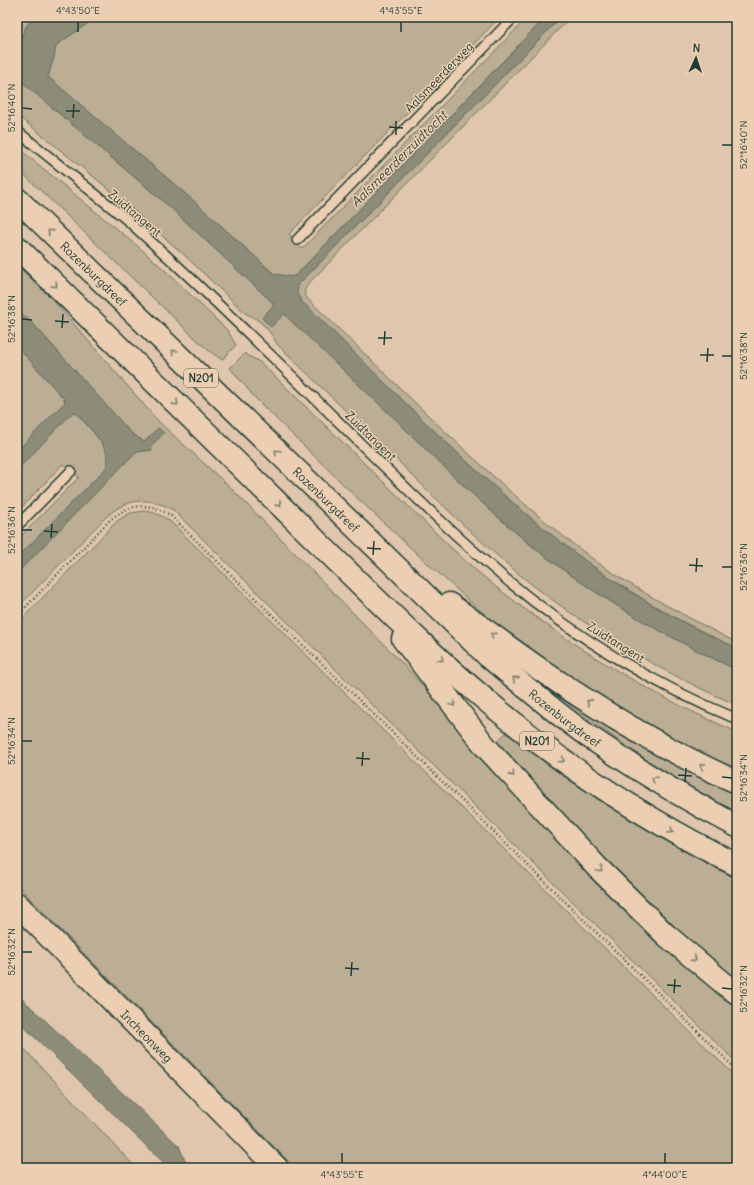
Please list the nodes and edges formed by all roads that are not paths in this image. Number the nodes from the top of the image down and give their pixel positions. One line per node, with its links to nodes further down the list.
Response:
1 (514, 17): 4 (lane, Aalsmeerderweg)
2 (17, 131): 10 (lane, Zuidtangent)
3 (17, 199): 8 (main road, Rozenburgdreef / N201, one-way to 3)
4 (298, 240)
5 (17, 248): 9 (main road, N201, one-way to 9)
6 (71, 471): 7 (lane)
7 (17, 526)
8 (385, 558): 11 (main road, N201, one-way to 8); 12 (main road, Rozenburgdreef / N201, one-way to 8)
9 (361, 584): 13 (main road, N201, one-way to 13); 15 (main road, N201, one-way to 15)
10 (737, 719)
11 (737, 782)
12 (737, 826)
13 (737, 865)
14 (17, 904): 16 (main road, Incheonweg)
15 (737, 994)
16 (277, 1168)

